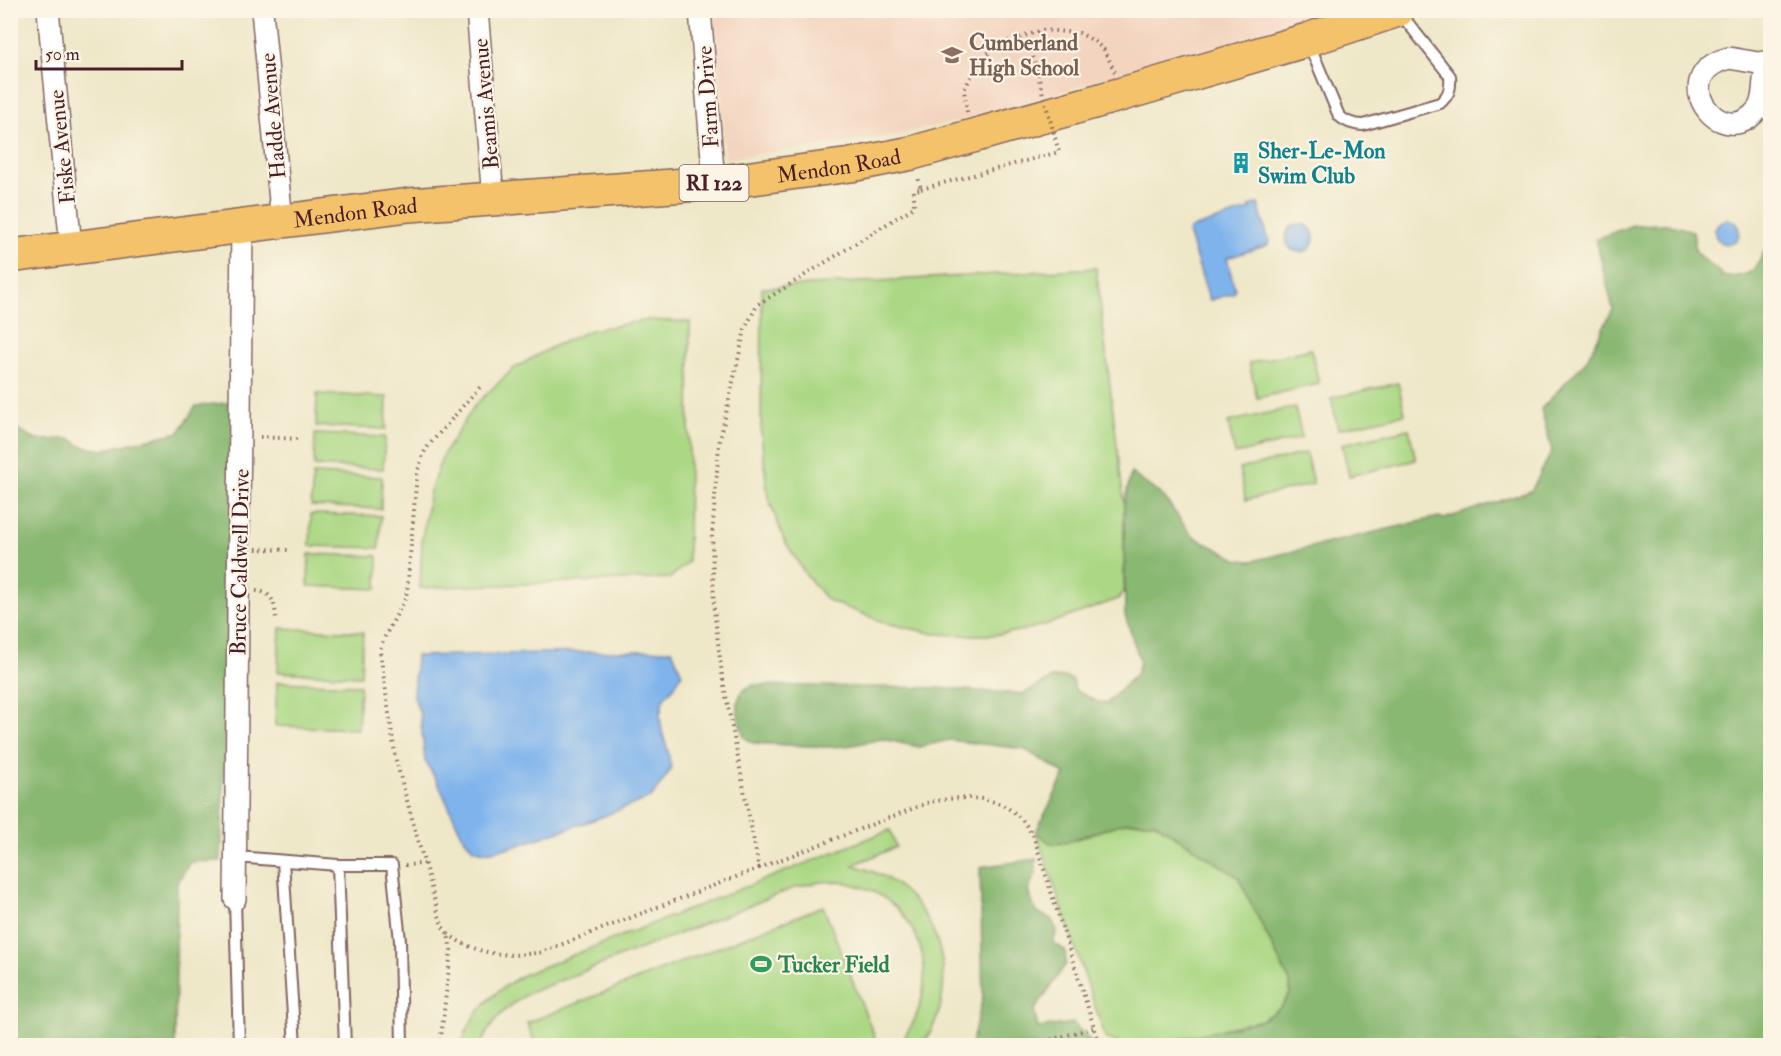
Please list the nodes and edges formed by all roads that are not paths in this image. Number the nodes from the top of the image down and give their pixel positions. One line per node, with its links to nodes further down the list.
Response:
1 (48, 10): 11 (street, Fiske Avenue)
2 (262, 10): 9 (street, Hadde Avenue)
3 (477, 10): 8 (street, Beamis Avenue)
4 (700, 10): 7 (street, Farm Drive)
5 (1398, 10): 6 (main road, Mendon Road / RI 122); 6 (lane)
6 (1307, 40): 7 (main road, Mendon Road / RI 122)
7 (714, 183): 8 (main road, Mendon Road / RI 122)
8 (493, 198): 9 (main road, Mendon Road / RI 122)
9 (282, 222): 10 (main road, Mendon Road / RI 122)
10 (242, 225): 11 (main road, Mendon Road / RI 122); 13 (street, Bruce Caldwell Drive)
11 (71, 248): 12 (main road, Mendon Road / RI 122)
12 (10, 256)
13 (236, 857): 14 (lane); 16 (street, Bruce Caldwell Drive)
14 (283, 861): 15 (lane); 18 (lane)
15 (338, 865): 19 (lane); 20 (lane)
16 (235, 899): 17 (lane)
17 (238, 1046)
18 (295, 1046)
19 (345, 1046)
20 (402, 1046)

